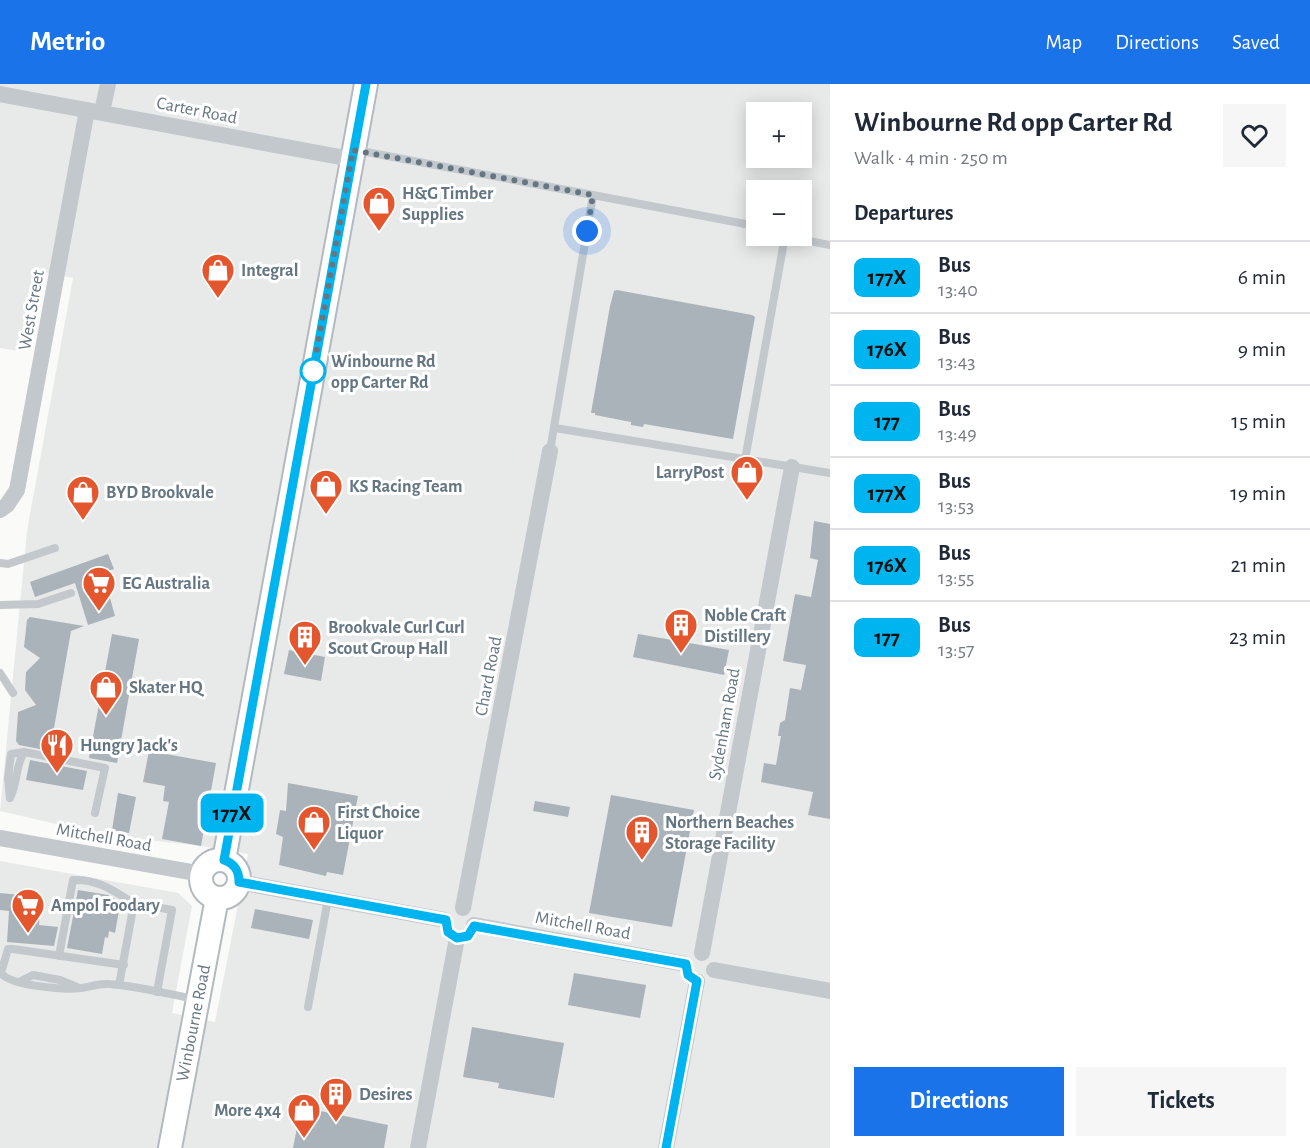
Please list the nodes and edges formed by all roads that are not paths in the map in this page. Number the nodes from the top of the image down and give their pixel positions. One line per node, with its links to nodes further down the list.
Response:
1 (108, 84): 4 (street, West Street)
2 (366, 84): 5 (main road)
3 (0, 94): 4 (street, Carter Road)
4 (95, 111): 5 (street, Carter Road); 16 (street, West Street)
5 (352, 155): 6 (lane); 26 (main road)
6 (593, 195): 7 (lane); 11 (lane)
7 (746, 224)
8 (812, 241): 9 (lane)
9 (830, 245)
10 (782, 246): 13 (lane)
11 (555, 428): 12 (lane); 13 (lane)
12 (550, 451): 32 (street, Chard Road)
13 (745, 460): 14 (lane)
14 (792, 467): 15 (lane); 36 (street, Sydenham Road)
15 (830, 472)
16 (0, 510)
17 (55, 548): 18 (lane)
18 (0, 563)
19 (71, 593): 20 (lane)
20 (0, 605)
21 (0, 673): 22 (lane)
22 (13, 693)
23 (10, 798): 24 (lane)
24 (95, 813)
25 (0, 838): 27 (street, Mitchell Road)
26 (224, 860): 27 (main road); 28 (main road)
27 (202, 874): 29 (main road)
28 (239, 882): 29 (main road); 30 (street)
29 (216, 898): 45 (main road, Winbourne Road)
30 (328, 899): 33 (street); 46 (lane)
31 (134, 903): 37 (lane); 39 (lane); 44 (lane)
32 (463, 908): 33 (street); 34 (street)
33 (446, 920): 35 (street)
34 (474, 926): 35 (street); 38 (street, Mitchell Road)
35 (457, 938): 48 (street)
36 (702, 953): 38 (street); 40 (street)
37 (59, 956): 39 (lane); 42 (lane)
38 (686, 964): 41 (street)
39 (124, 965): 42 (lane)
40 (714, 970): 41 (street); 43 (street)
41 (697, 981): 49 (street)
42 (120, 985): 44 (lane)
43 (830, 991)
44 (157, 992): 45 (lane)
45 (198, 999): 47 (main road, Winbourne Road)
46 (308, 1007)
47 (170, 1148)
48 (418, 1148)
49 (666, 1148)

